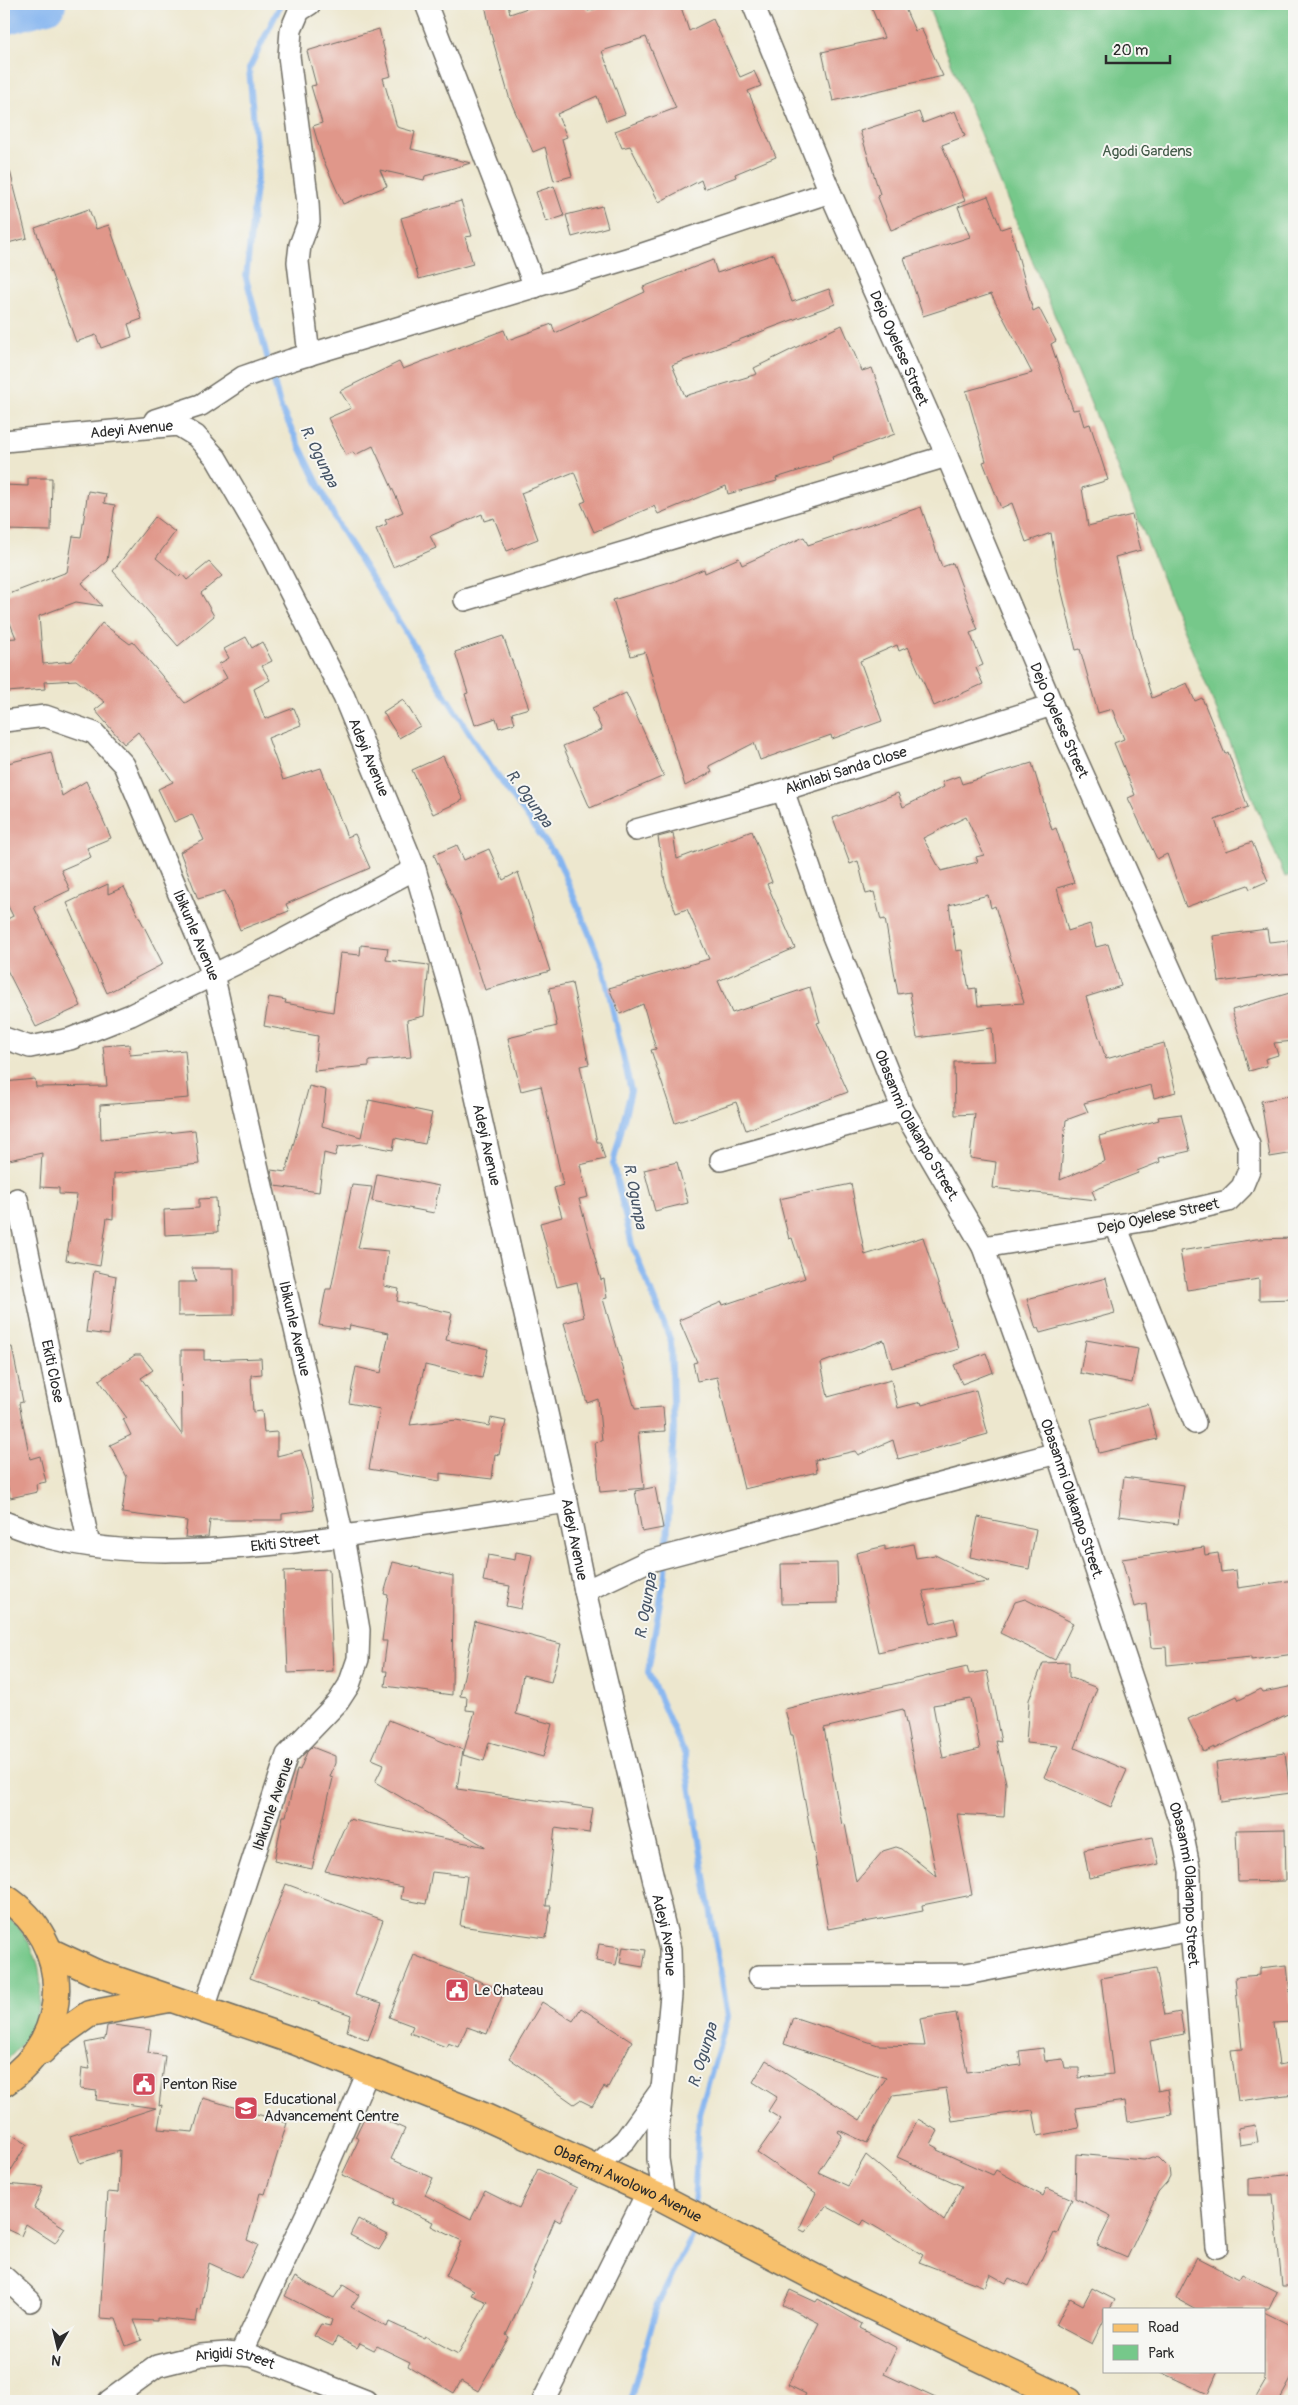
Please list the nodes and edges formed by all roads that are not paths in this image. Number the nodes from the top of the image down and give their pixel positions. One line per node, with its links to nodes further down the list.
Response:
1 (310, 4): 6 (street)
2 (426, 4): 5 (street)
3 (753, 4): 4 (street, Dejo Oyelese Street)
4 (830, 192): 5 (street); 9 (street, Dejo Oyelese Street)
5 (535, 287): 6 (street)
6 (300, 358): 7 (street)
7 (129, 428): 8 (street, Adeyi Avenue); 15 (street, Adeyi Avenue)
8 (4, 441)
9 (947, 456): 10 (street); 11 (street, Dejo Oyelese Street)
10 (465, 600)
11 (1052, 705): 13 (street, Akinlabi Sanda Close); 21 (street, Dejo Oyelese Street)
12 (4, 721): 16 (street, Ibikunle Avenue)
13 (783, 790): 14 (street, Akinlabi Sanda Close); 18 (street, Obasanmi Olakanpo Street.)
14 (636, 830)
15 (415, 868): 16 (street); 25 (street, Adeyi Avenue)
16 (213, 974): 17 (street); 27 (street, Ibikunle Avenue)
17 (4, 1038)
18 (903, 1110): 19 (street); 22 (street, Obasanmi Olakanpo Street.)
19 (722, 1160)
20 (17, 1199): 28 (street, Ekiti Close)
21 (1116, 1226): 22 (street, Dejo Oyelese Street); 23 (street)
22 (983, 1247): 24 (street, Obasanmi Olakanpo Street.)
23 (1195, 1423)
24 (1057, 1453): 29 (street); 31 (street, Obasanmi Olakanpo Street.)
25 (567, 1502): 27 (street, Ekiti Street); 29 (street, Adeyi Avenue)
26 (4, 1522): 28 (street, Ekiti Street)
27 (343, 1537): 28 (street, Ekiti Street); 35 (street, Ibikunle Avenue)
28 (89, 1546)
29 (584, 1591): 38 (street, Adeyi Avenue)
30 (4, 1897): 32 (main road)
31 (1191, 1930): 33 (street); 41 (street, Obasanmi Olakanpo Street.)
32 (49, 1951): 34 (main road, Obafemi Awolowo Avenue); 37 (main road)
33 (759, 1976)
34 (172, 1998): 35 (main road, Obafemi Awolowo Avenue); 37 (main road, Obafemi Awolowo Avenue)
35 (204, 2009): 36 (main road, Obafemi Awolowo Avenue)
36 (369, 2070): 39 (main road, Obafemi Awolowo Avenue); 44 (street)
37 (13, 2077)
38 (661, 2090): 39 (street, Adeyi Avenue); 40 (street, Adeyi Avenue)
39 (596, 2166): 40 (main road, Obafemi Awolowo Avenue)
40 (656, 2195): 47 (street); 48 (main road, Obafemi Awolowo Avenue)
41 (1217, 2247)
42 (4, 2277): 43 (street)
43 (30, 2301)
44 (240, 2355): 45 (street, Arigidi Street); 46 (street, Arigidi Street)
45 (109, 2401)
46 (366, 2401)
47 (543, 2401)
48 (1070, 2401)

